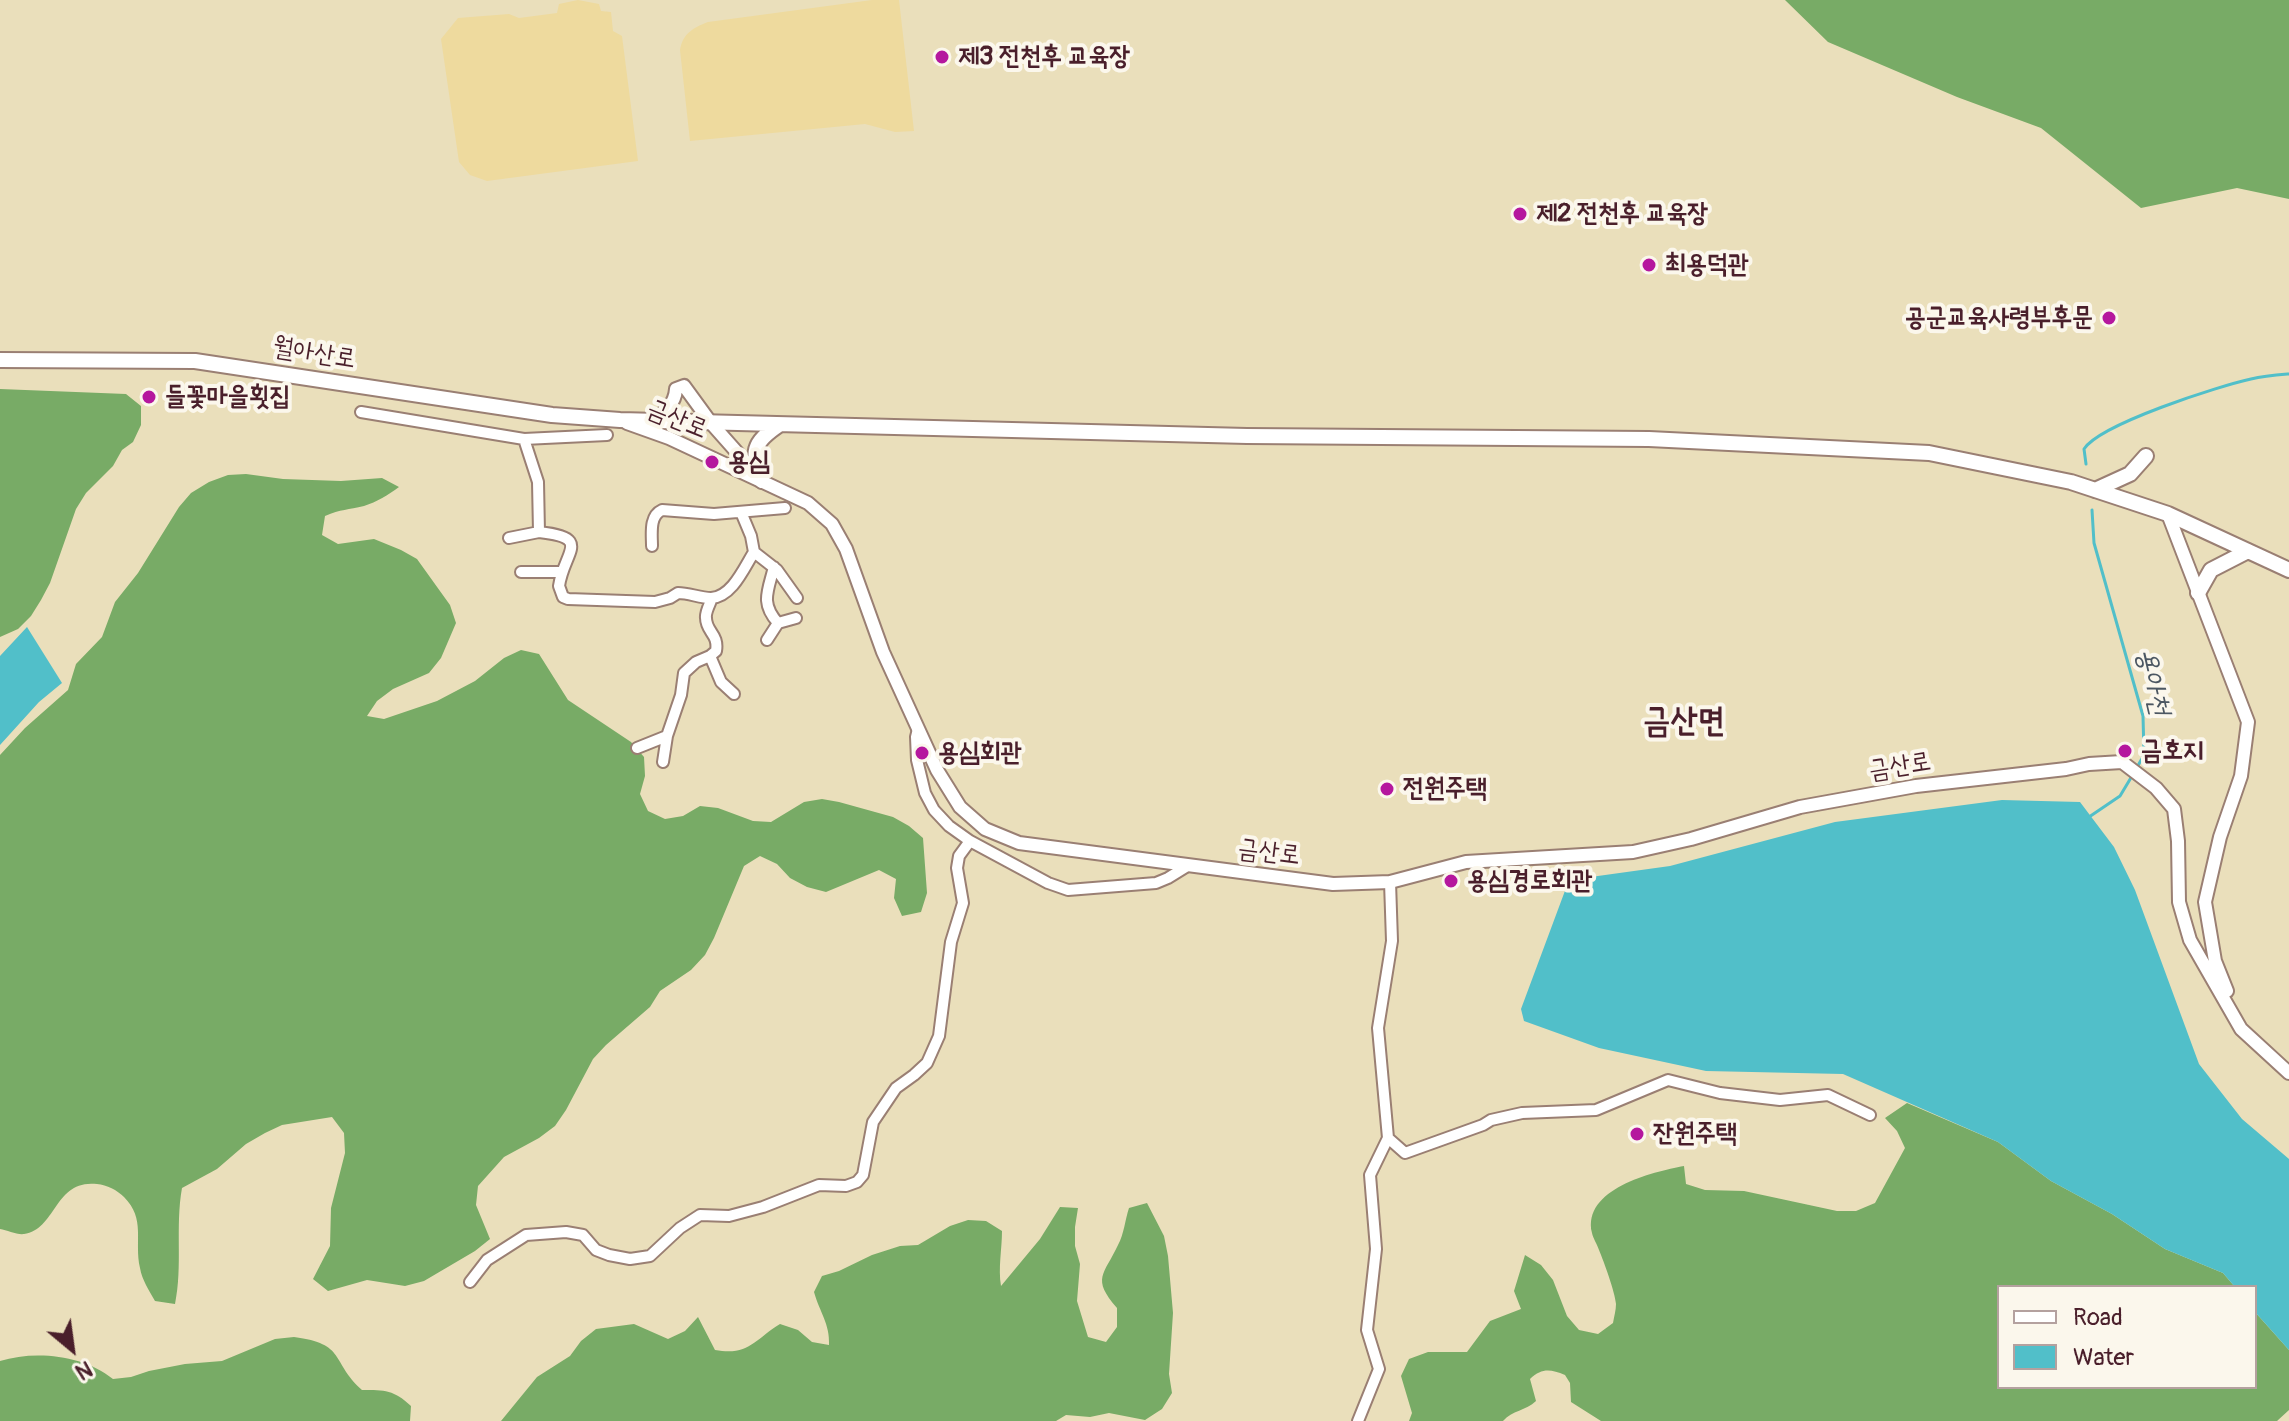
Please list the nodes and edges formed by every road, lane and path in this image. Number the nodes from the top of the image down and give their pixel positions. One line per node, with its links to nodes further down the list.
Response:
1 (0, 360): 3 (main road, 월아산로)
2 (361, 412): 8 (street)
3 (620, 420): 4 (main road, 월아산로); 10 (street, 금산로)
4 (651, 421): 5 (main road, 월아산로); 5 (street)
5 (711, 423): 6 (main road, 월아산로); 10 (street)
6 (779, 425): 10 (main road); 11 (main road, 월아산로)
7 (607, 435): 8 (street)
8 (524, 439): 15 (street)
9 (2146, 456): 11 (main road)
10 (762, 481): 32 (street, 금산로)
11 (2095, 490): 14 (main road, 월아산로)
12 (785, 508): 13 (street)
13 (741, 512): 17 (street); 19 (street)
14 (2168, 514): 18 (main road, 월아산로); 24 (street)
15 (539, 532): 16 (street); 23 (street)
16 (509, 538)
17 (652, 546)
18 (2248, 551): 21 (main road, 월아산로); 24 (main road)
19 (754, 552): 20 (street); 25 (street)
20 (774, 567): 26 (street); 28 (street)
21 (2289, 570)
22 (521, 572): 23 (street)
23 (562, 572): 25 (street)
24 (2198, 593): 39 (street)
25 (712, 598): 30 (street)
26 (797, 598)
27 (796, 618): 28 (street)
28 (778, 623): 29 (street)
29 (767, 640)
30 (710, 656): 31 (street); 33 (street)
31 (734, 694)
32 (918, 729): 36 (street); 37 (street, 금산로)
33 (667, 736): 34 (street); 35 (street)
34 (637, 748)
35 (663, 762)
36 (970, 841): 37 (street); 43 (street)
37 (1189, 865): 38 (street, 금산로)
38 (1390, 882): 39 (street, 금산로); 42 (street)
39 (2241, 1029): 40 (street)
40 (2289, 1073)
41 (1870, 1115): 42 (street)
42 (1388, 1138): 44 (street)
43 (470, 1282)
44 (1358, 1421)

